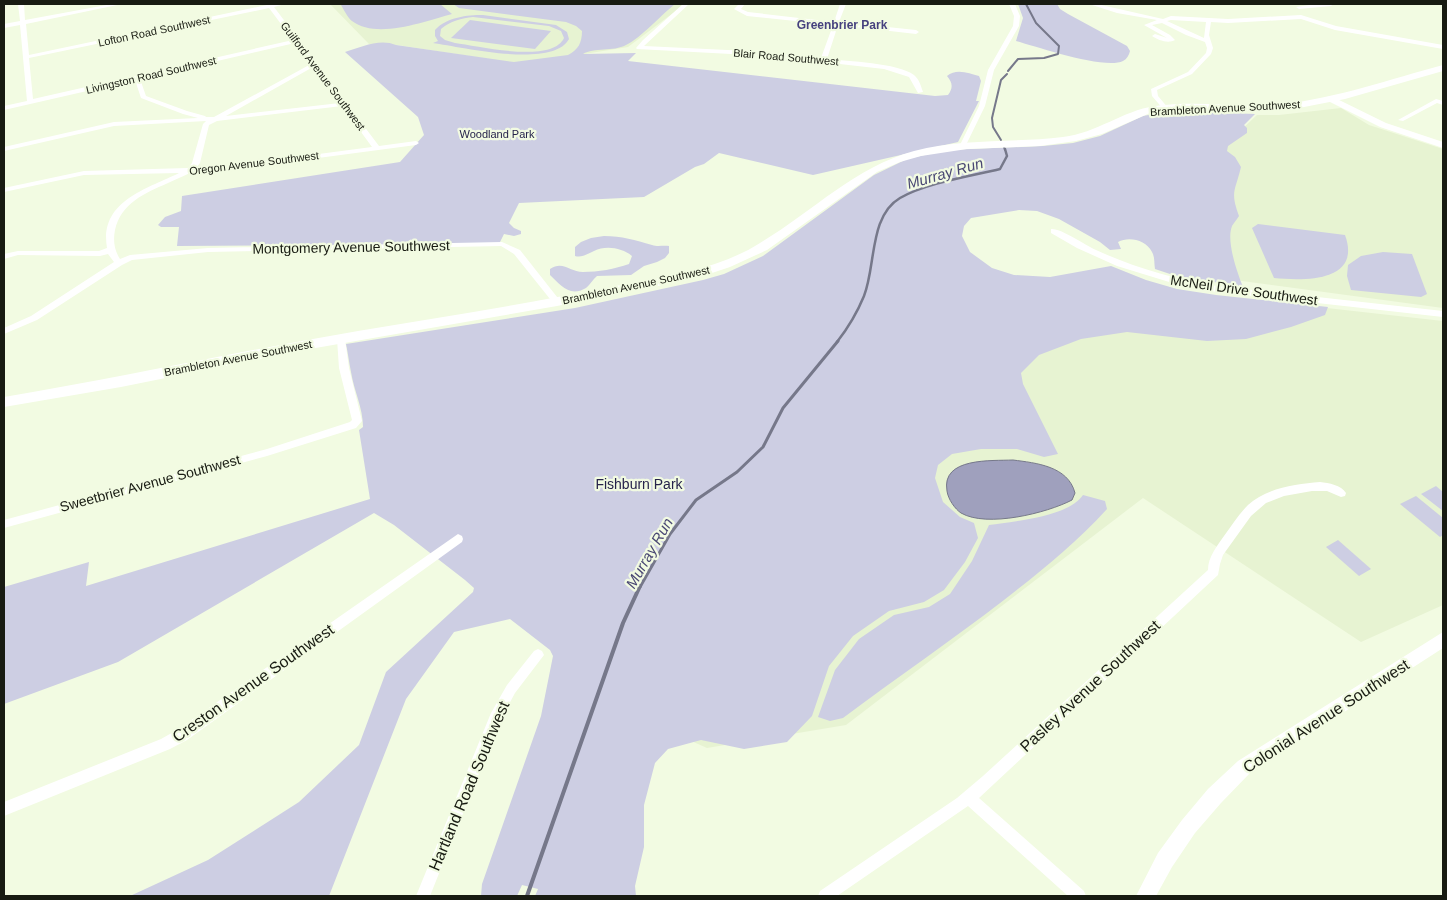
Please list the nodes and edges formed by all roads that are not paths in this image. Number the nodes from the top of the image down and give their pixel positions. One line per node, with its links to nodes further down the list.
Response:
1 (21, 4): 15 (street)
2 (119, 4): 15 (street)
3 (282, 4): 10 (street, Lofton Road Southwest)
4 (686, 4): 24 (street, Blair Road Southwest)
5 (742, 4): 16 (street)
6 (843, 4): 16 (street)
7 (1012, 4): 38 (street)
8 (1092, 4): 13 (street)
9 (1331, 4): 11 (street)
10 (270, 5): 20 (street, Guilford Avenue Southwest); 23 (street, Lofton Road Southwest)
11 (1299, 5): 12 (street)
12 (1301, 17): 14 (street); 22 (street)
13 (1161, 19): 14 (street); 19 (street); 21 (street)
14 (1209, 20): 21 (street)
15 (22, 23): 17 (street); 23 (street)
16 (836, 23): 18 (street); 24 (street)
17 (4, 26)
18 (916, 32)
19 (1155, 36)
20 (298, 41): 25 (street, Guilford Avenue Southwest); 27 (street, Livingston Road Southwest)
21 (1207, 41): 34 (street)
22 (1443, 47)
23 (26, 57): 30 (street)
24 (823, 60): 28 (street, Blair Road Southwest)
25 (315, 64): 32 (street, Guilford Avenue Southwest); 35 (street)
26 (1442, 68): 29 (main road, Brambleton Avenue Southwest)
27 (137, 78): 30 (street, Livingston Road Southwest); 35 (street)
28 (920, 92)
29 (1333, 100): 34 (main road, Brambleton Avenue Southwest); 39 (main road)
30 (30, 102): 33 (street, Livingston Road Southwest)
31 (1443, 103): 36 (street)
32 (345, 104): 35 (street); 41 (street, Guilford Avenue Southwest)
33 (4, 108)
34 (1166, 109): 38 (main road, Brambleton Avenue Southwest)
35 (214, 120): 40 (street); 42 (street)
36 (1400, 120)
37 (416, 143): 41 (street, Oregon Avenue Southwest)
38 (962, 145): 48 (main road, Brambleton Avenue Southwest)
39 (1443, 145)
40 (4, 148)
41 (377, 148): 42 (street, Oregon Avenue Southwest)
42 (187, 172): 43 (street, Oregon Avenue Southwest); 45 (street)
43 (4, 190)
44 (1054, 231): 49 (street, McNeil Drive Southwest)
45 (110, 250): 46 (street); 47 (street)
46 (4, 256)
47 (119, 263): 48 (street, Montgomery Avenue Southwest); 50 (street, Montgomery Avenue Southwest)
48 (558, 302): 51 (main road, Brambleton Avenue Southwest)
49 (1443, 314)
50 (4, 330)
51 (341, 339): 52 (main road, Brambleton Avenue Southwest); 54 (street, Sweetbrier Avenue Southwest)
52 (4, 402)
53 (1341, 493): 58 (street, Pasley Avenue Southwest)
54 (4, 524)
55 (458, 539): 59 (street, Creston Avenue Southwest)
56 (1443, 639): 63 (main road, Colonial Avenue Southwest)
57 (538, 654): 60 (street, Hartland Road Southwest)
58 (969, 798): 61 (street, Pasley Avenue Southwest); 62 (street)
59 (4, 809)
60 (423, 896)
61 (825, 896)
62 (1079, 896)
63 (1146, 896)

